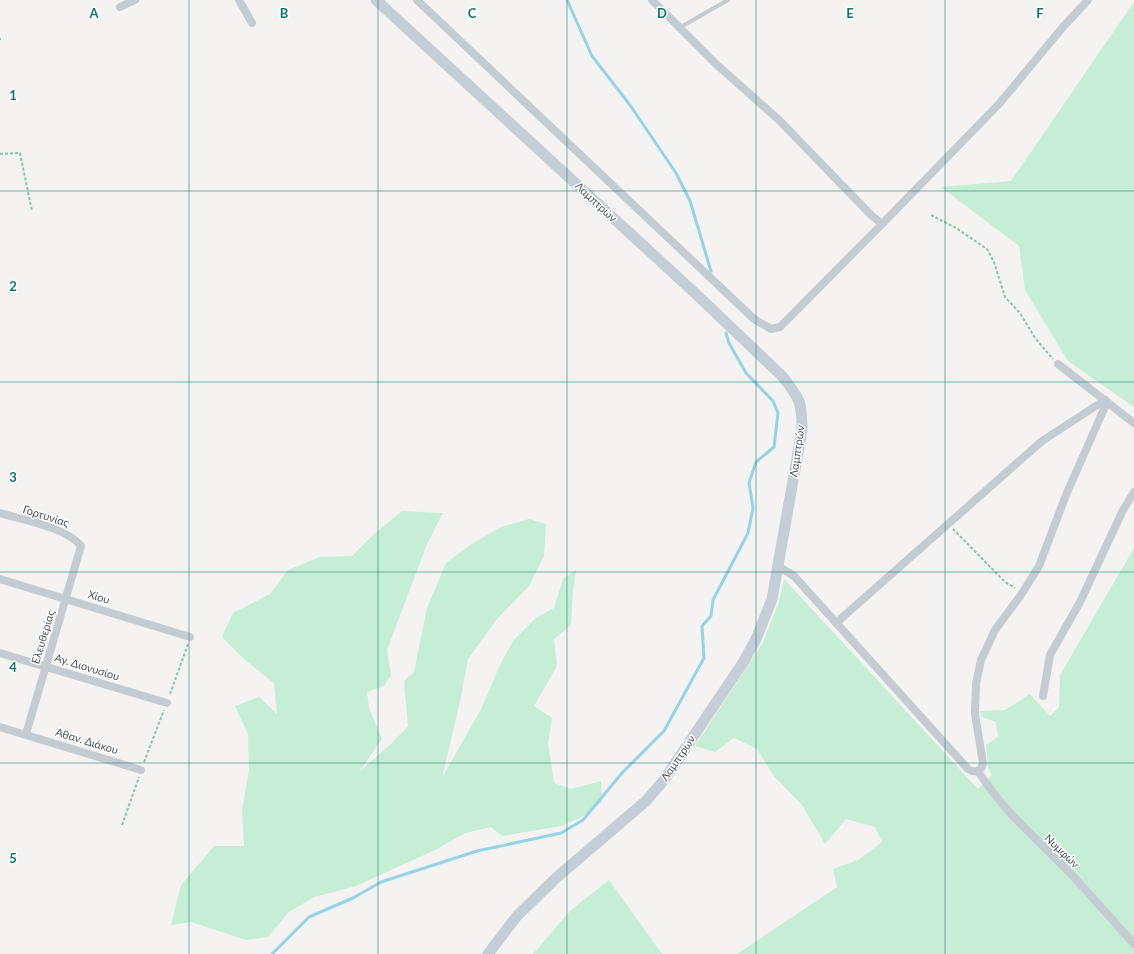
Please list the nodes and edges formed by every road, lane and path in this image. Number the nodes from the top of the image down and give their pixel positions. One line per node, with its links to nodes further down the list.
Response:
1 (135, 0): 8 (street)
2 (239, 0): 9 (street)
3 (376, 0): 22 (street, Λαμπτρών)
4 (417, 0): 14 (street)
5 (652, 0): 10 (street)
6 (728, 0): 10 (lane)
7 (1088, 0): 14 (street)
8 (120, 7)
9 (252, 23)
10 (679, 28): 14 (street)
11 (0, 154): 12 (path)
12 (32, 211)
13 (931, 215): 15 (path)
14 (882, 224)
15 (1058, 364): 16 (street)
16 (1106, 401): 17 (street); 20 (street); 24 (street)
17 (1134, 423)
18 (1134, 492): 30 (street)
19 (0, 513): 21 (street, Γορτυνίας)
20 (948, 524): 24 (path); 26 (street)
21 (82, 546): 25 (street, Ελευθερίας)
22 (778, 566): 26 (street); 38 (street, Λαμπτρών)
23 (0, 579): 25 (street, Χίου)
24 (1023, 593): 35 (street)
25 (66, 599): 27 (street, Χίου); 29 (street, Ελευθερίας)
26 (836, 623): 35 (street)
27 (190, 637): 31 (path)
28 (0, 653): 29 (street, Αγ. Διονυσίου)
29 (46, 666): 31 (street, Αγ. Διονυσίου); 33 (street, Ελευθερίας)
30 (1042, 696)
31 (167, 703): 34 (path)
32 (0, 727): 33 (street, Αθαν. Διάκου)
33 (26, 734): 34 (street, Αθαν. Διάκου)
34 (141, 770): 36 (path)
35 (978, 771): 37 (street, Νυμφών)
36 (122, 825)
37 (1134, 944)
38 (488, 954)

